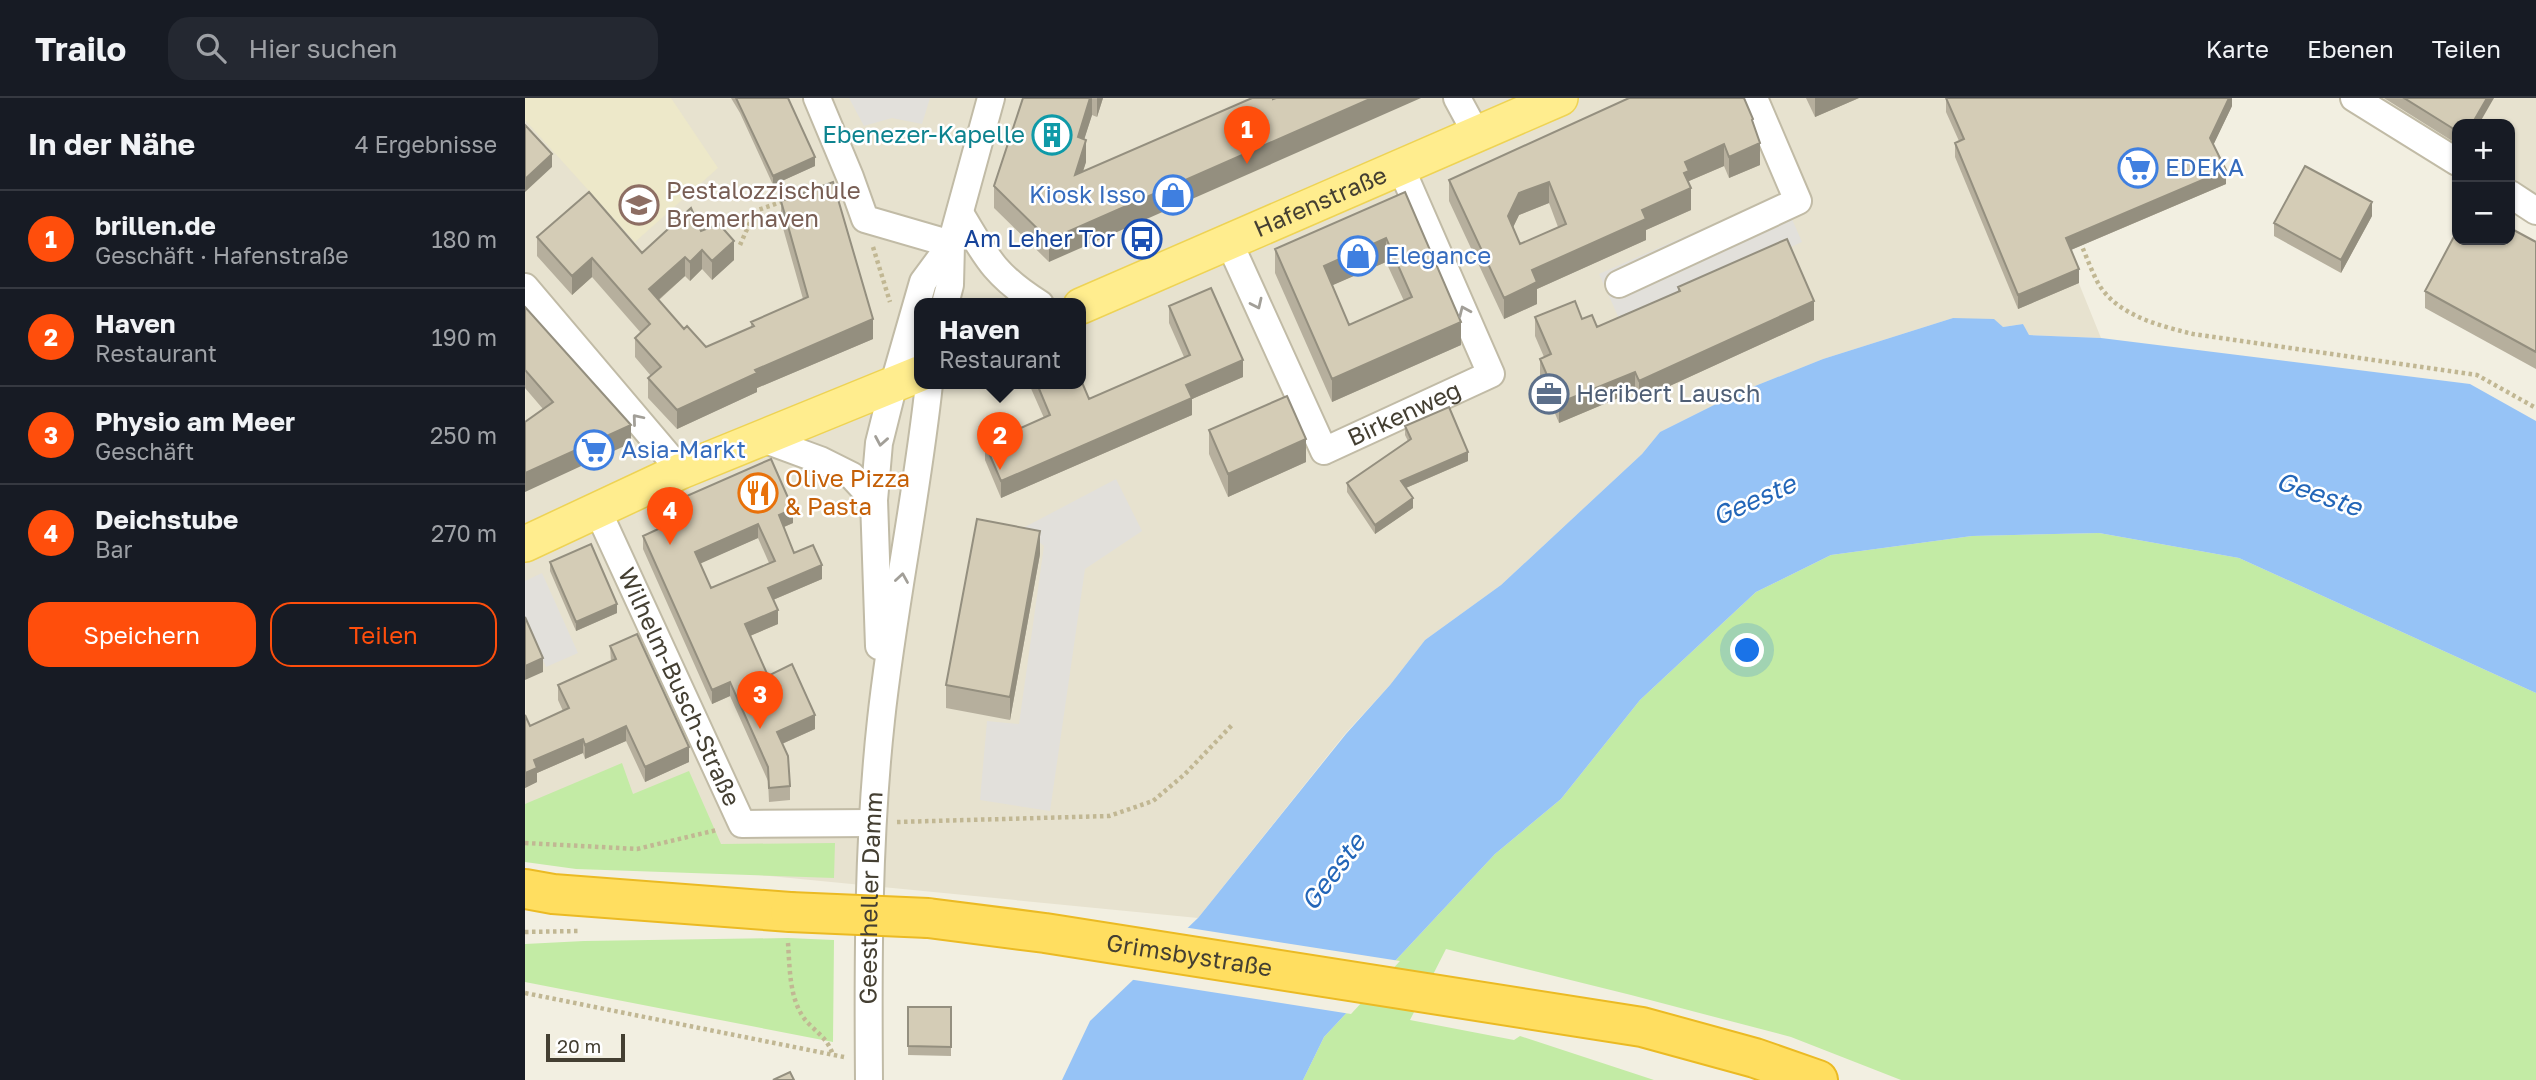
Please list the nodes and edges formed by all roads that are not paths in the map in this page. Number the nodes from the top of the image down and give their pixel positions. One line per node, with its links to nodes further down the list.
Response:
1 (817, 98): 14 (street)
2 (991, 98): 12 (street)
3 (1457, 98): 7 (street)
4 (1560, 98): 7 (main road, Hafenstraße)
5 (1754, 98): 15 (street)
6 (2354, 98): 8 (street)
7 (1477, 135): 9 (main road, Hafenstraße)
8 (2452, 159)
9 (1401, 168): 13 (main road, Hafenstraße); 13 (street, Birkenweg, one-way to 9)
10 (2515, 197): 11 (street)
11 (2536, 211)
12 (960, 213): 14 (street); 19 (street)
13 (1229, 242): 20 (main road, Hafenstraße)
14 (951, 244): 17 (street, Geestheller Damm); 18 (street)
15 (1619, 284)
16 (525, 287): 25 (street, one-way to 16)
17 (920, 298)
18 (947, 298)
19 (1030, 298)
20 (1086, 303)
21 (914, 328): 22 (street, Geestheller Damm)
22 (906, 369): 24 (main road); 26 (street, Geestheller Damm, one-way to 26)
23 (928, 389): 29 (street, Geestheller Damm, one-way to 23)
24 (760, 438): 25 (main road); 26 (street)
25 (681, 471): 27 (main road)
26 (874, 500): 29 (street, Geestheller Damm)
27 (597, 509): 28 (main road); 30 (street, Wilhelm-Busch-Straße)
28 (525, 544)
29 (881, 718): 30 (street, Geestheller Damm)
30 (872, 823): 32 (street, Geestheller Damm)
31 (534, 894): 33 (highway, Grimsbystraße, bridge)
32 (869, 1071)
33 (1818, 1080)

